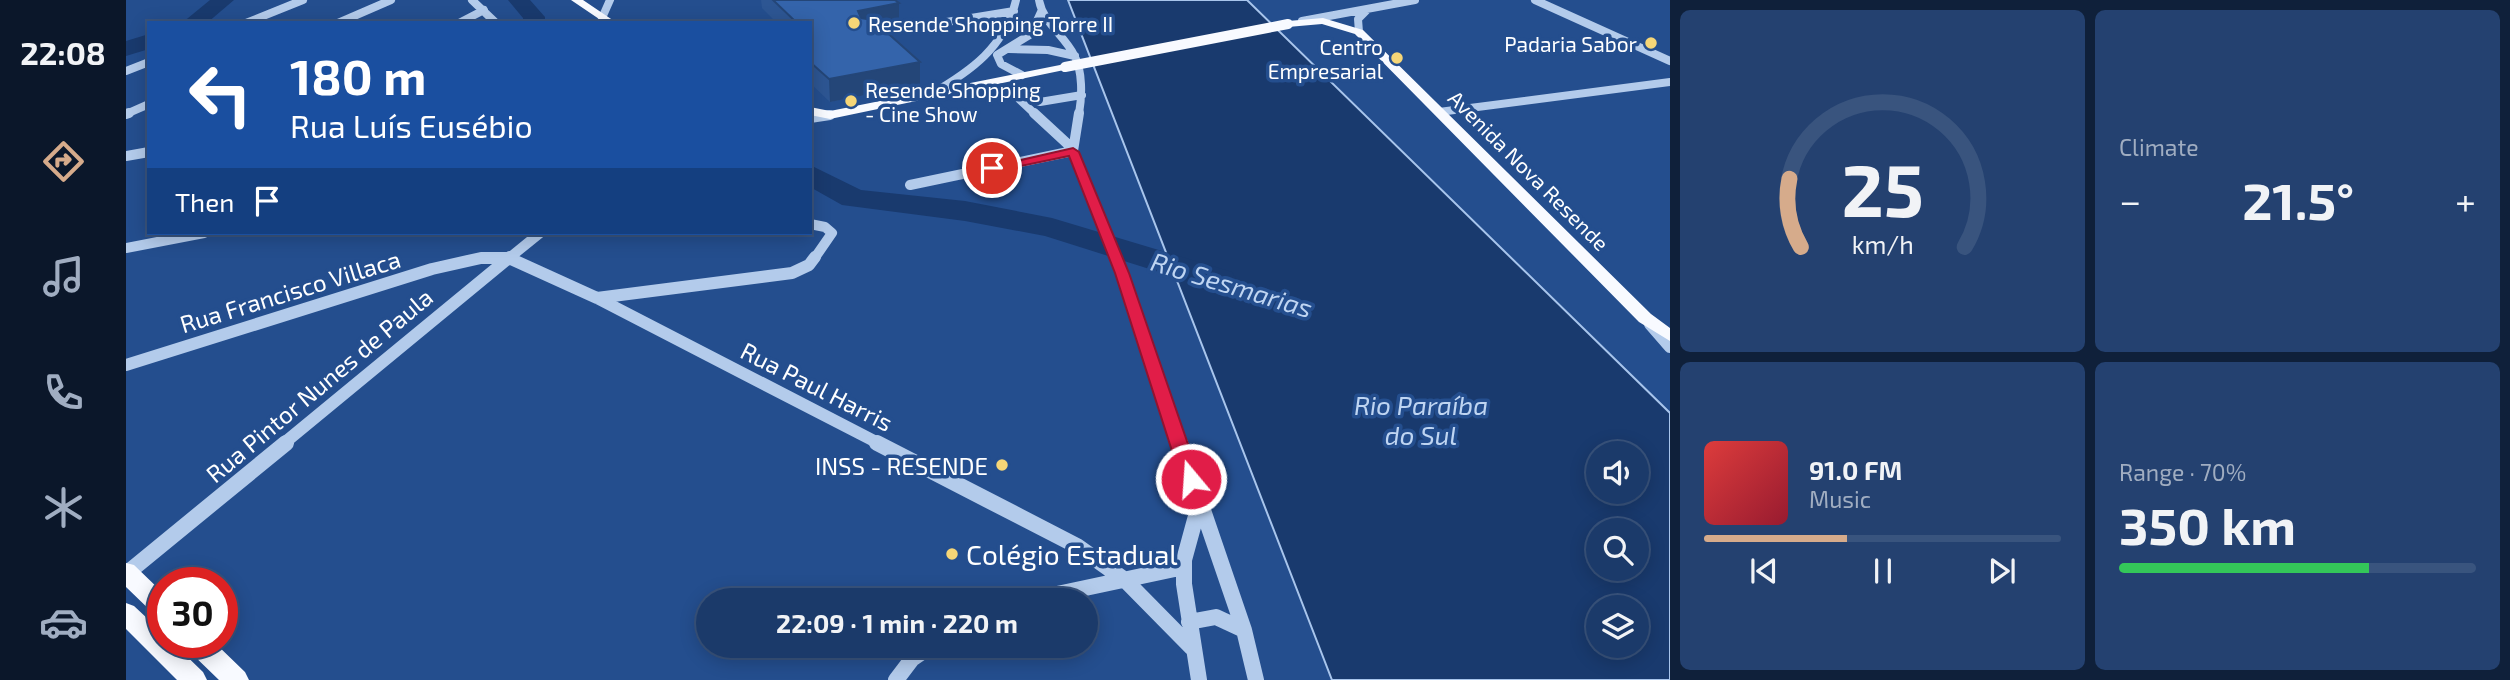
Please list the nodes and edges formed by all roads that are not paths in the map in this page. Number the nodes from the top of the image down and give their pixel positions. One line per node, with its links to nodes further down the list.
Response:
1 (303, 0): 15 (street)
2 (391, 0): 16 (street)
3 (472, 0): 11 (street)
4 (576, 0): 14 (main road)
5 (610, 0): 14 (street)
6 (1016, 0): 13 (street)
7 (1039, 0): 12 (street)
8 (1415, 0): 10 (street)
9 (1535, 0): 27 (street)
10 (1369, 9): 20 (street); 21 (street)
11 (484, 10): 17 (street); 18 (street)
12 (1041, 12): 23 (street); 26 (street)
13 (1014, 15): 22 (street); 23 (street); 33 (street)
14 (602, 18): 19 (main road)
15 (251, 21)
16 (343, 21)
17 (463, 21)
18 (494, 21)
19 (608, 21)
20 (1302, 21): 21 (main road); 30 (main road, bridge)
21 (1359, 32): 38 (main road, Avenida Nova Resende)
22 (867, 35)
23 (1026, 38): 24 (street); 25 (street)
24 (1002, 50): 25 (street); 30 (street)
25 (1048, 50): 26 (street)
26 (1075, 56): 35 (street)
27 (1670, 61)
28 (147, 63): 29 (street)
29 (126, 71)
30 (1022, 75): 32 (main road)
31 (1670, 82): 38 (street)
32 (952, 90): 33 (main road); 34 (street)
33 (931, 94): 40 (main road)
34 (1015, 94): 35 (street); 42 (street)
35 (1082, 94): 42 (street)
36 (147, 105): 39 (street)
37 (812, 111): 40 (main road)
38 (1438, 112): 52 (main road, Avenida Nova Resende)
39 (126, 114)
40 (830, 114): 41 (street)
41 (812, 118)
42 (1073, 150): 45 (street); 56 (street)
43 (147, 152): 44 (street)
44 (126, 156)
45 (910, 185)
46 (812, 225): 51 (street)
47 (194, 235): 49 (street)
48 (538, 235): 50 (street, Rua Pintor Nunes de Paula)
49 (126, 248)
50 (509, 258): 51 (street, Rua Paul Harris); 55 (street, Rua Francisco Villaca); 58 (street, Rua Pintor Nunes de Paula)
51 (597, 298): 59 (street, Rua Paul Harris)
52 (1645, 318): 53 (main road, Avenida Nova Resende); 54 (street)
53 (1670, 336)
54 (1670, 347)
55 (126, 365)
56 (1199, 505): 57 (street); 64 (street)
57 (1184, 567): 59 (street); 63 (street)
58 (126, 573): 61 (main road)
59 (1125, 580): 60 (street); 65 (street, Rua Paul Harris)
60 (1087, 588)
61 (147, 593)
62 (126, 613): 68 (main road)
63 (1189, 622): 64 (street); 65 (street)
64 (1244, 630): 72 (street)
65 (1192, 649): 71 (street)
66 (213, 658): 69 (main road)
67 (913, 658): 70 (street)
68 (190, 679)
69 (236, 680)
70 (896, 680)
71 (1199, 680)
72 (1256, 680)

